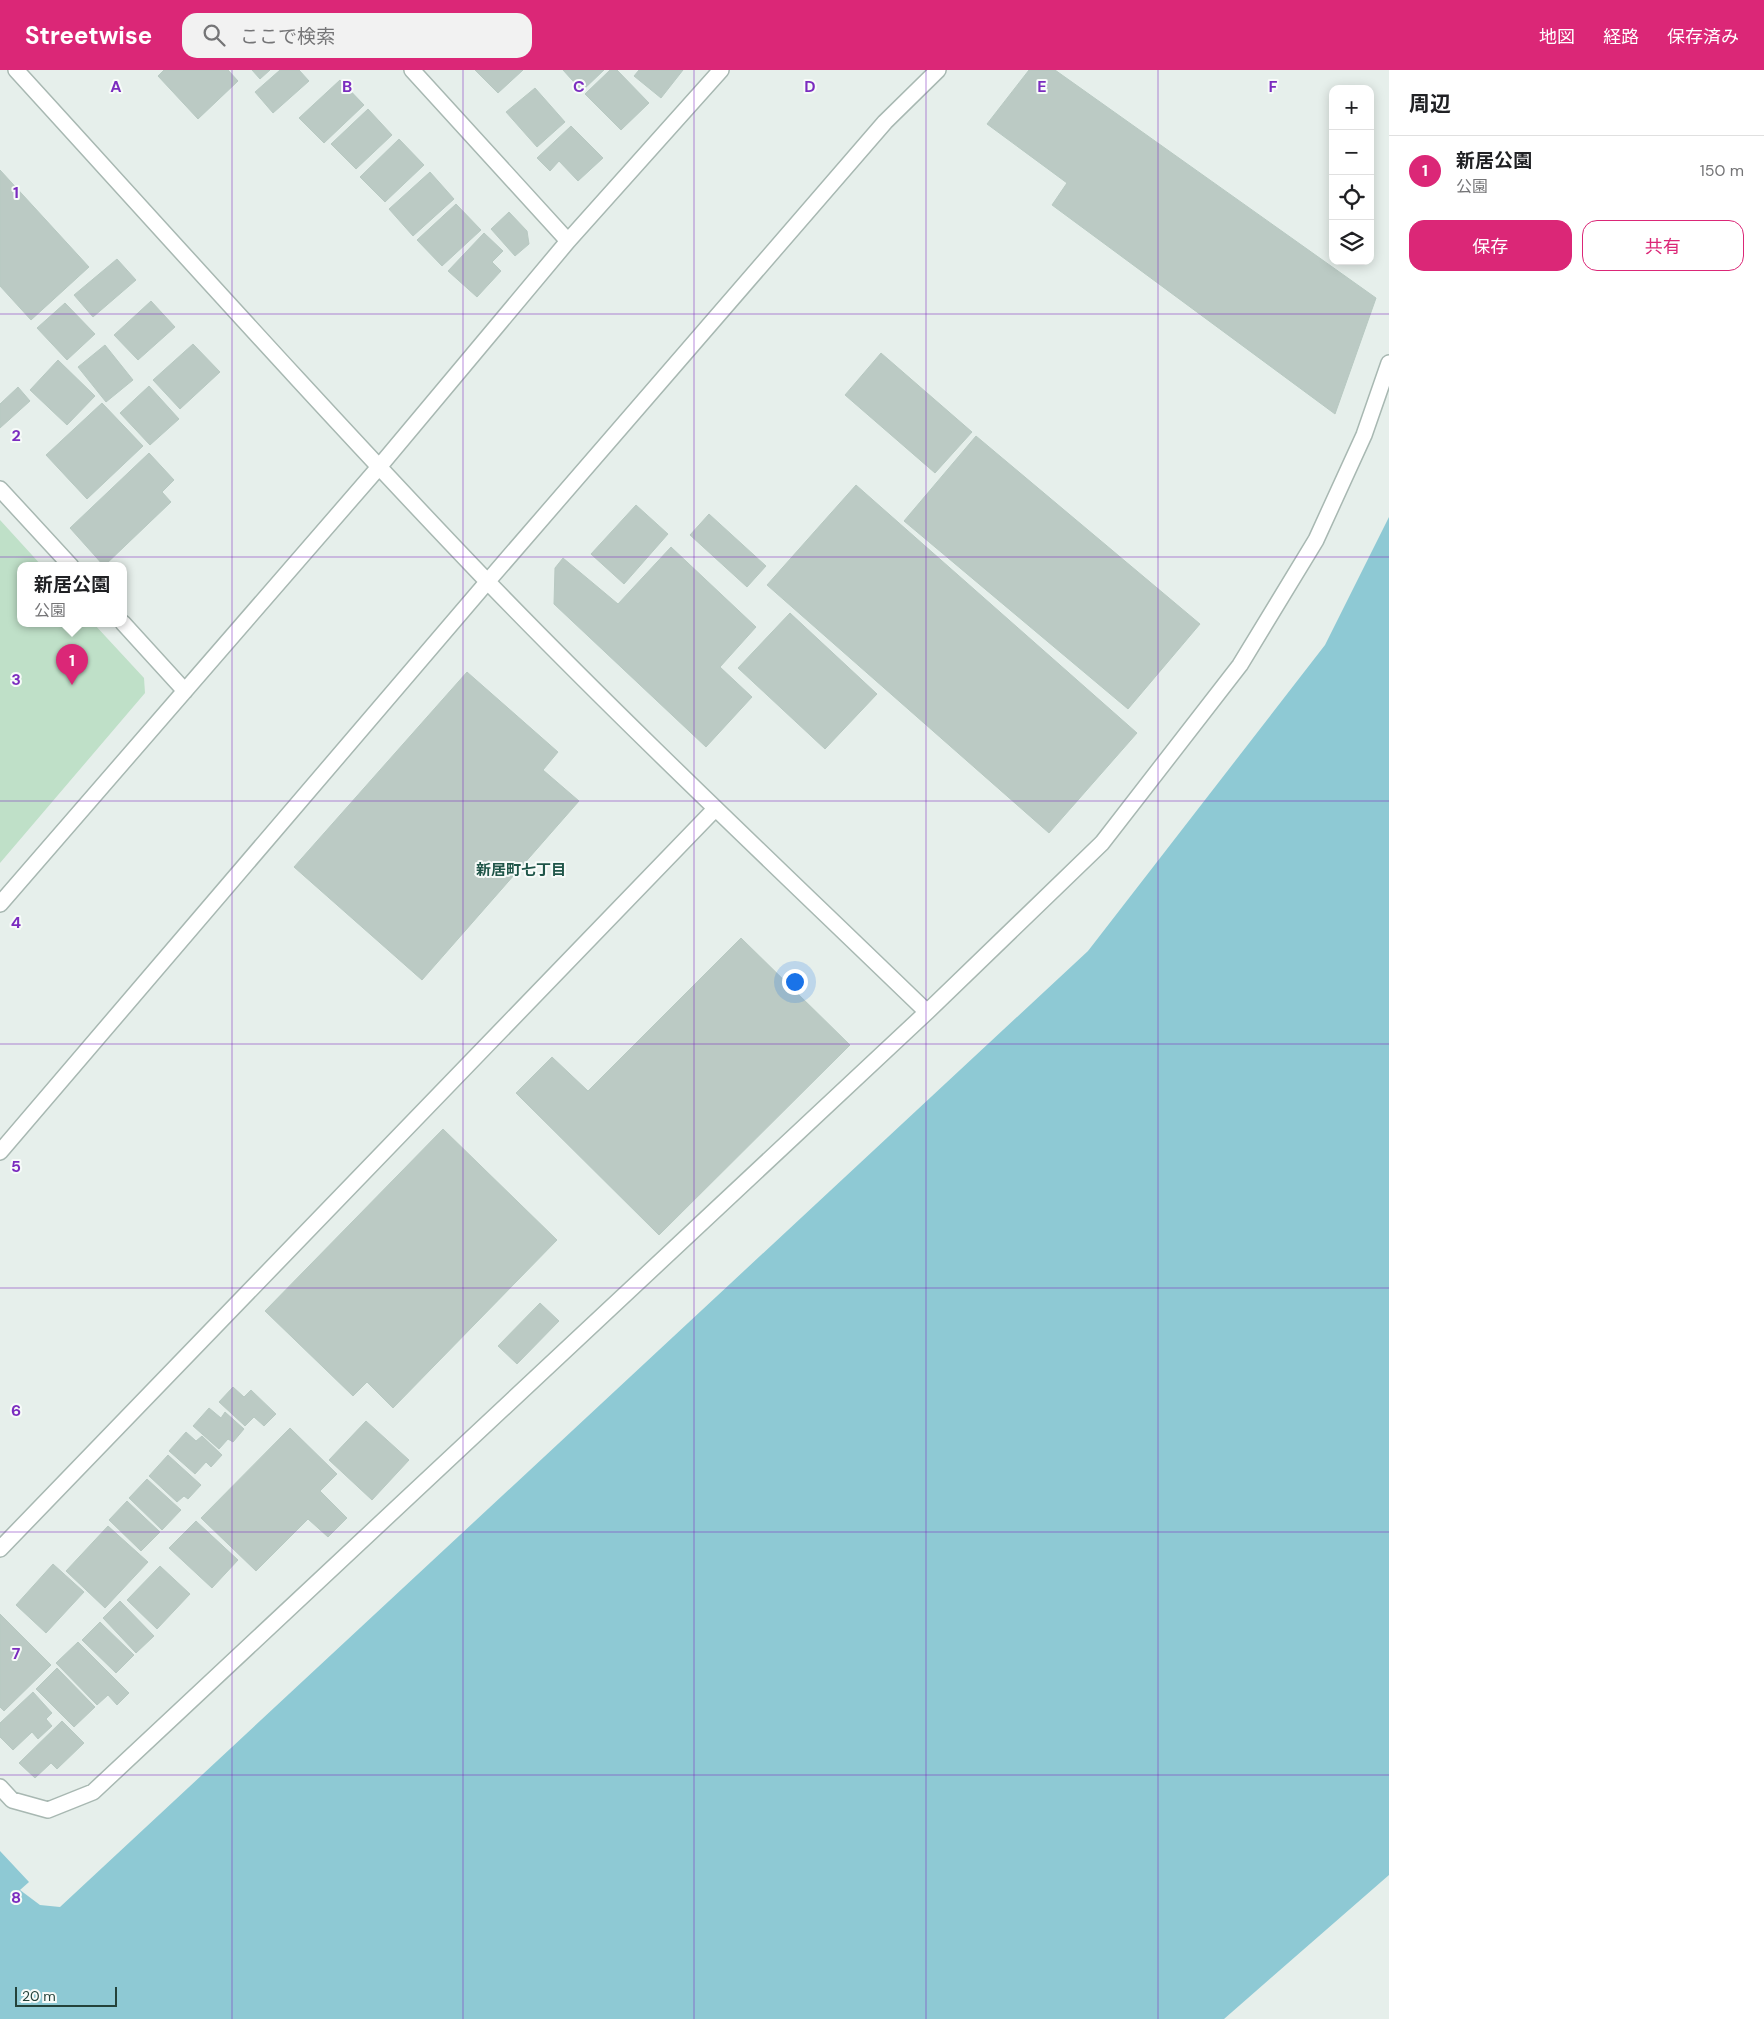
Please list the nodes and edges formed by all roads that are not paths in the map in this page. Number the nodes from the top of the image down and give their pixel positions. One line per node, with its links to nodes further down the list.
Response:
1 (16, 70): 7 (street)
2 (412, 70): 5 (street)
3 (721, 70): 5 (street)
4 (938, 70): 10 (street)
5 (568, 241): 7 (street)
6 (1389, 363): 15 (street)
7 (379, 467): 10 (street); 12 (street)
8 (0, 489): 9 (street)
9 (67, 562)
10 (488, 581): 13 (street); 16 (street)
11 (127, 627): 12 (street)
12 (186, 691): 14 (street)
13 (715, 809): 15 (street); 17 (street)
14 (0, 904)
15 (928, 1012): 18 (street)
16 (0, 1152)
17 (0, 1549)
18 (0, 1787)

